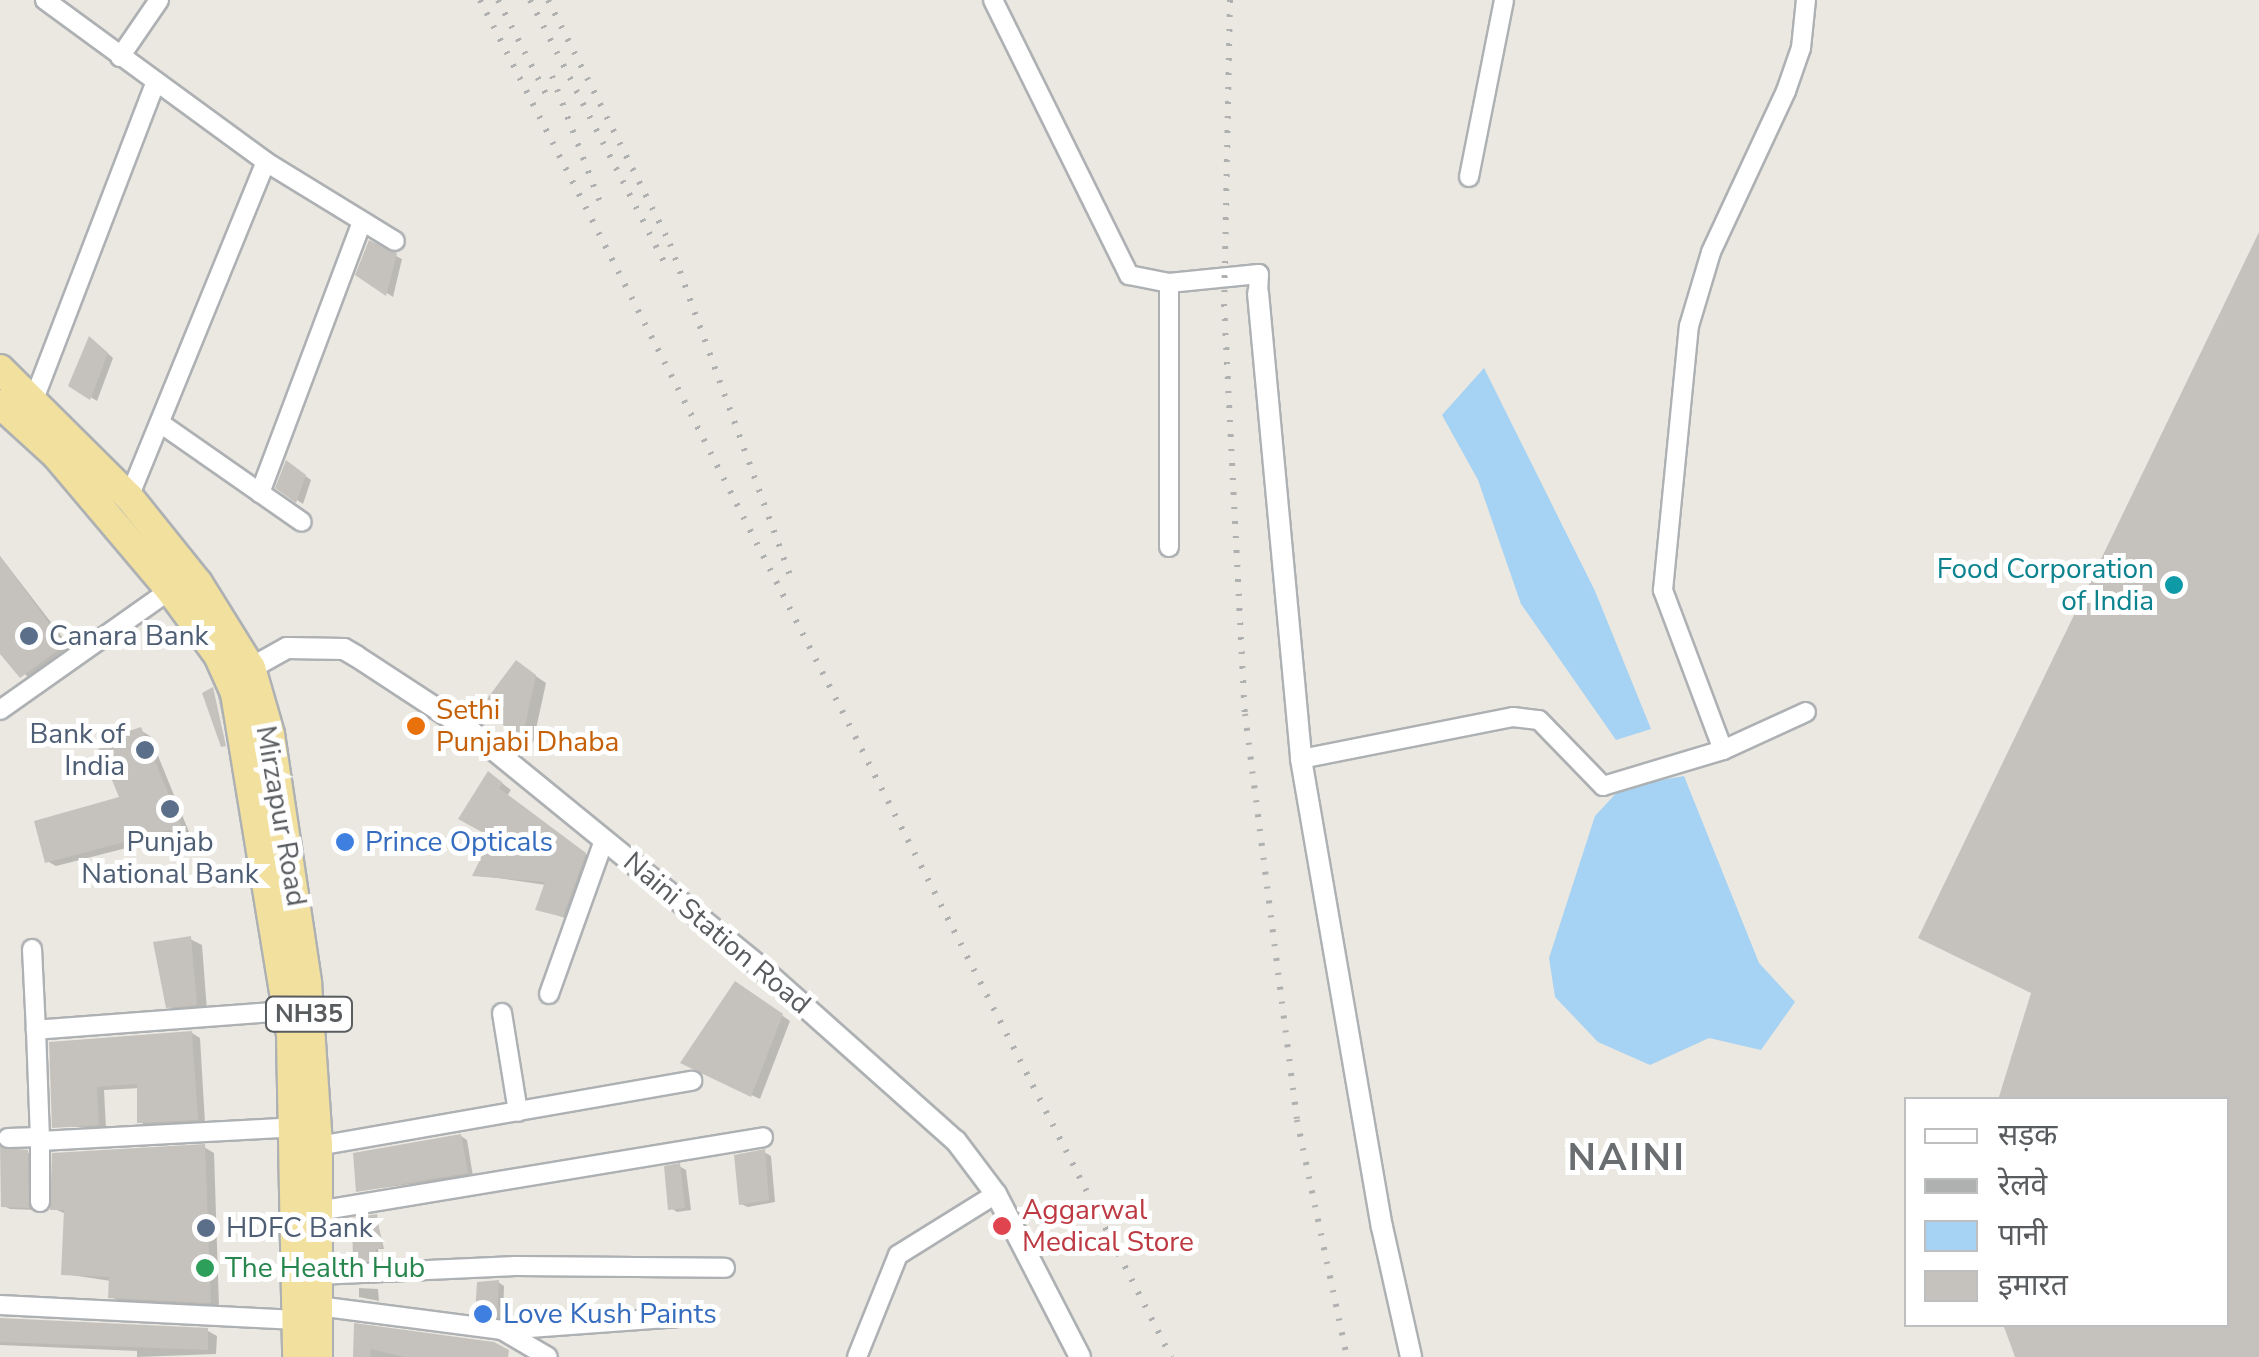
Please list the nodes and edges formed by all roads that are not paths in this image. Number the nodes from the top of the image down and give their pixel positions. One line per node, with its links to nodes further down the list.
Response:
1 (46, 0): 6 (street)
2 (159, 0): 6 (street)
3 (993, 0): 12 (street)
4 (1504, 0): 9 (street)
5 (1806, 0): 26 (street)
6 (120, 57): 7 (street)
7 (155, 83): 8 (street); 15 (street)
8 (266, 162): 10 (street); 17 (street)
9 (1469, 177)
10 (362, 222): 11 (street); 18 (street)
11 (396, 241)
12 (1169, 282): 13 (street); 21 (street)
13 (1258, 293): 27 (street)
14 (0, 369): 15 (highway, Mirzapur Road / NH35)
15 (34, 399): 19 (highway, Mirzapur Road / NH35)
16 (0, 404): 22 (highway, Mirzapur Road / NH35)
17 (163, 424): 18 (street); 19 (street)
18 (260, 493): 20 (street)
19 (128, 497): 23 (highway, Mirzapur Road / NH35)
20 (302, 522)
21 (1169, 546)
22 (170, 590): 23 (highway, Mirzapur Road / NH35); 24 (street)
23 (242, 673): 28 (street, Naini Station Road); 31 (highway, Mirzapur Road / NH35); 40 (highway, Mirzapur Road / NH35)
24 (0, 710)
25 (1806, 712): 26 (street)
26 (1723, 750): 27 (street)
27 (1302, 759): 55 (street)
28 (604, 840): 30 (street); 41 (street, Naini Station Road)
29 (32, 949): 33 (street)
30 (549, 994)
31 (287, 1011): 33 (street); 36 (highway, Mirzapur Road / NH35)
32 (502, 1013): 35 (street)
33 (36, 1030): 37 (street)
34 (692, 1082): 35 (street)
35 (518, 1112): 40 (street)
36 (295, 1127): 37 (street); 47 (highway, Mirzapur Road / NH35)
37 (40, 1137): 39 (street); 42 (street)
38 (763, 1137): 43 (street)
39 (8, 1138)
40 (318, 1146): 43 (highway, Mirzapur Road / NH35)
41 (996, 1194): 53 (street); 54 (street, Naini Station Road)
42 (40, 1202)
43 (318, 1211): 45 (highway, Mirzapur Road / NH35)
44 (724, 1268): 45 (street)
45 (318, 1274): 47 (highway, Mirzapur Road / NH35)
46 (0, 1304): 47 (street)
47 (304, 1310): 49 (street); 50 (highway, Mirzapur Road / NH35); 51 (highway, Mirzapur Road / NH35)
48 (677, 1317): 49 (street)
49 (502, 1330): 52 (street)
50 (296, 1357)
51 (318, 1357)
52 (548, 1357)
53 (857, 1357)
54 (1080, 1357)
55 (1411, 1357)

